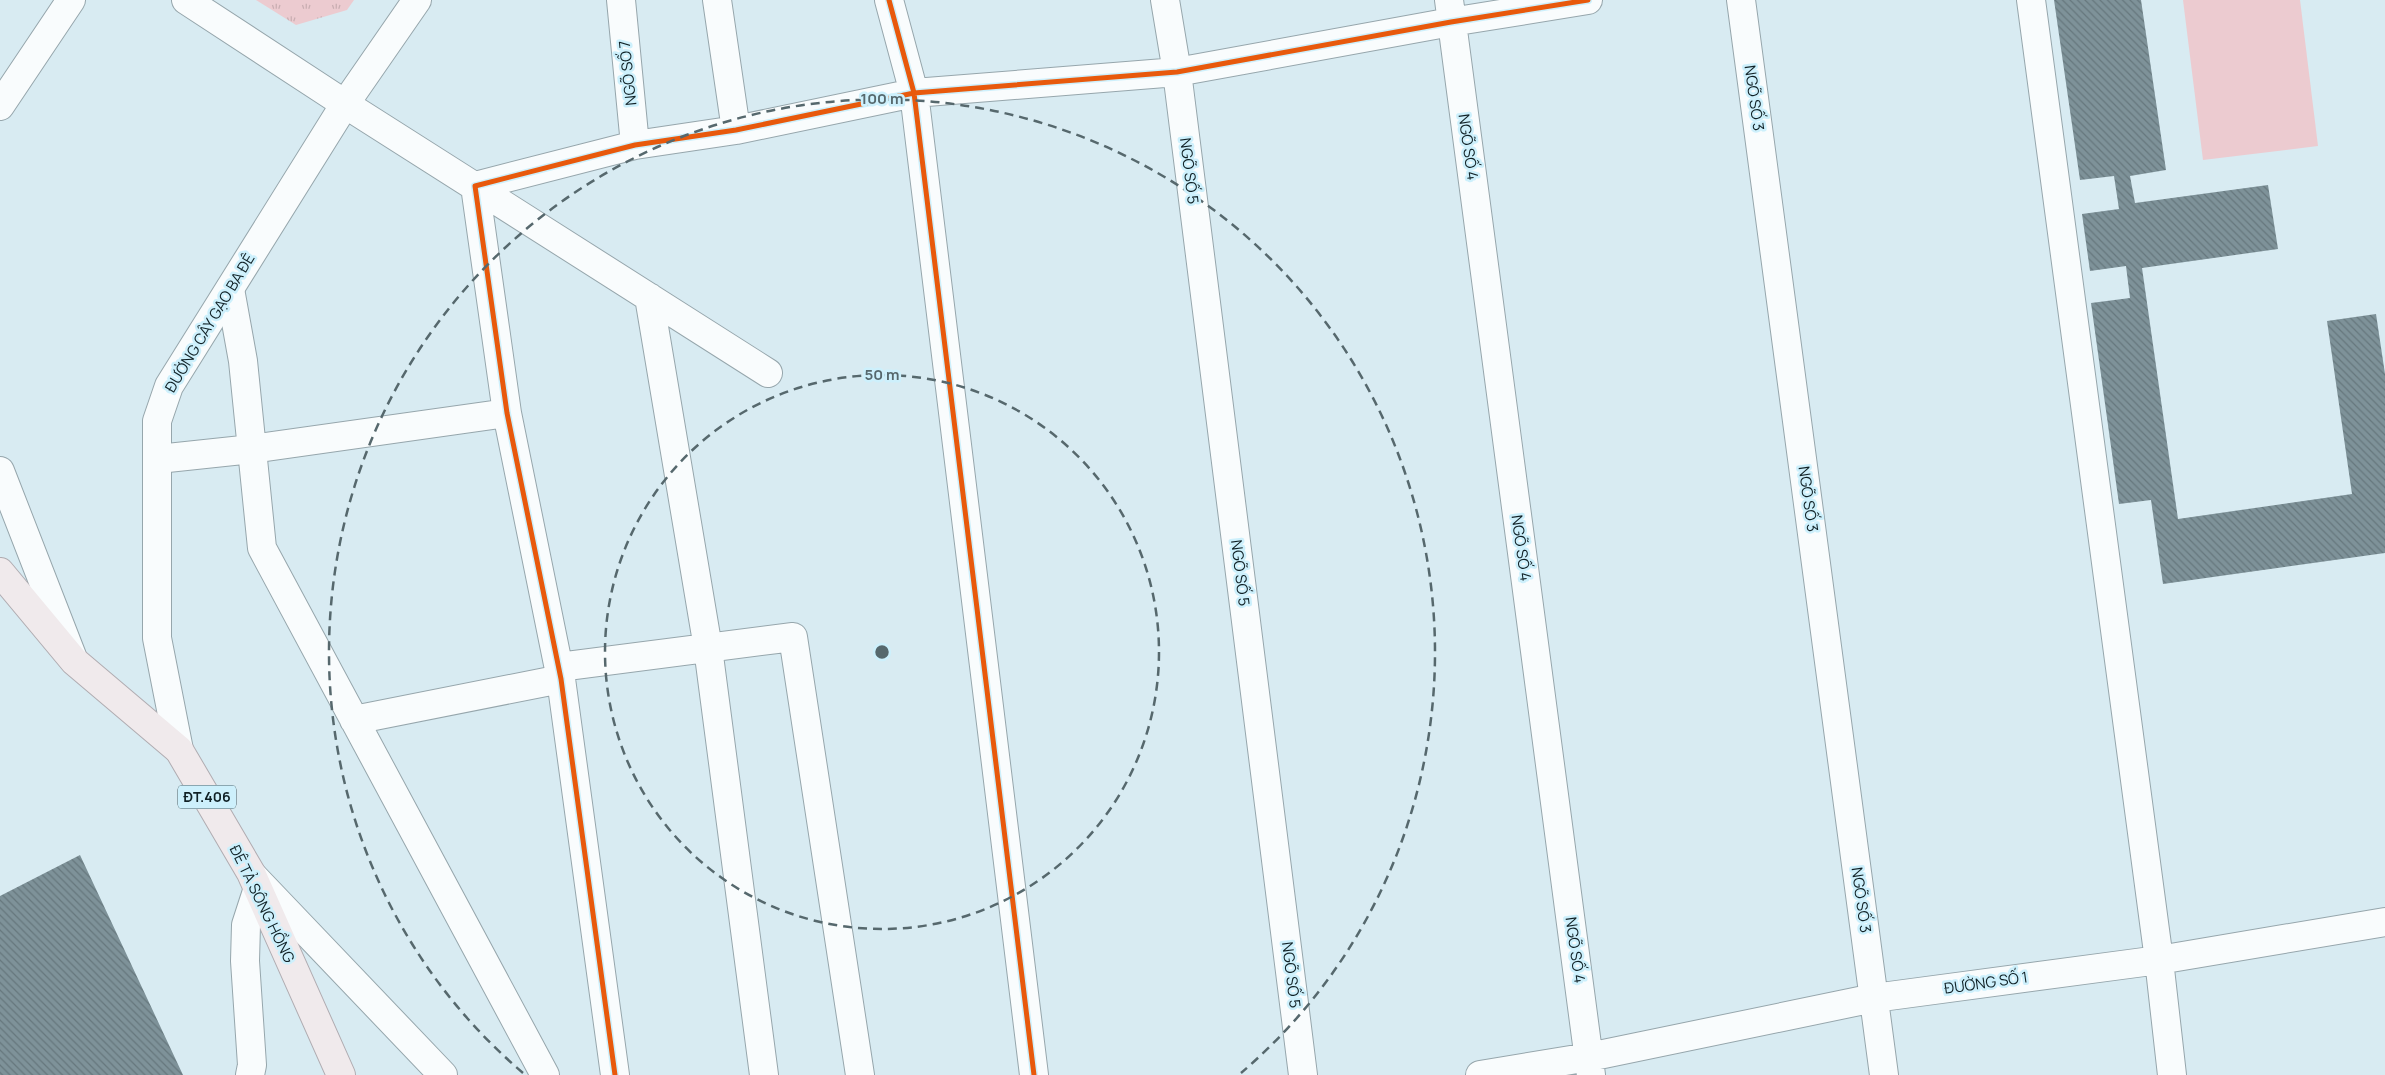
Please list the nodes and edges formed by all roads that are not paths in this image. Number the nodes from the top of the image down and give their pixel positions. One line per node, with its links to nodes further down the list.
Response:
1 (71, 0): 15 (street)
2 (186, 0): 14 (street)
3 (417, 0): 14 (street, ĐƯỜNG CÂY GẠO BA ĐÊ)
4 (621, 0): 17 (street, NGÕ SỐ 7)
5 (717, 0): 16 (street)
6 (889, 0): 13 (street)
7 (1165, 0): 12 (street, NGÕ SỐ 5)
8 (1588, 0): 11 (street)
9 (1741, 0): 35 (street, NGÕ SỐ 3)
10 (2030, 0): 34 (street)
11 (1450, 11): 12 (street); 36 (street, NGÕ SỐ 4)
12 (1177, 72): 13 (street); 45 (street, NGÕ SỐ 5)
13 (914, 93): 16 (street); 44 (street)
14 (345, 104): 18 (street); 19 (street, ĐƯỜNG CÂY GẠO BA ĐÊ)
15 (0, 106)
16 (736, 130): 17 (street)
17 (635, 145): 18 (street)
18 (475, 186): 20 (street); 22 (street)
19 (230, 288): 23 (street); 24 (street, ĐƯỜNG CÂY GẠO BA ĐÊ)
20 (648, 297): 21 (street); 27 (street)
21 (768, 372)
22 (507, 413): 23 (street); 29 (street)
23 (252, 449): 24 (street); 30 (street)
24 (158, 459): 31 (street, ĐƯỜNG CÂY GẠO BA ĐÊ)
25 (0, 471): 28 (street)
26 (0, 572): 28 (main road, ĐÊ TẢ SÔNG HỒNG / ĐT.406)
27 (708, 648): 29 (street); 42 (street); 43 (street)
28 (74, 661): 31 (main road, ĐÊ TẢ SÔNG HỒNG / ĐT.406)
29 (560, 673): 30 (street); 41 (street)
30 (354, 720): 40 (street)
31 (179, 750): 32 (main road, ĐÊ TẢ SÔNG HỒNG / ĐT.406)
32 (254, 881): 37 (street); 38 (main road, ĐÊ TẢ SÔNG HỒNG / ĐT.406); 39 (street)
33 (2385, 922): 34 (street, ĐƯỜNG SỐ 1)
34 (2159, 960): 35 (street, ĐƯỜNG SỐ 1); 48 (street)
35 (1874, 998): 36 (street, ĐƯỜNG SỐ 1); 47 (street)
36 (1590, 1066): 46 (street, ĐƯỜNG SỐ 1)
37 (250, 1075)
38 (341, 1075)
39 (443, 1075)
40 (545, 1075)
41 (615, 1075)
42 (764, 1075)
43 (860, 1075)
44 (1034, 1075)
45 (1303, 1075)
46 (1480, 1075)
47 (1884, 1075)
48 (2172, 1075)

